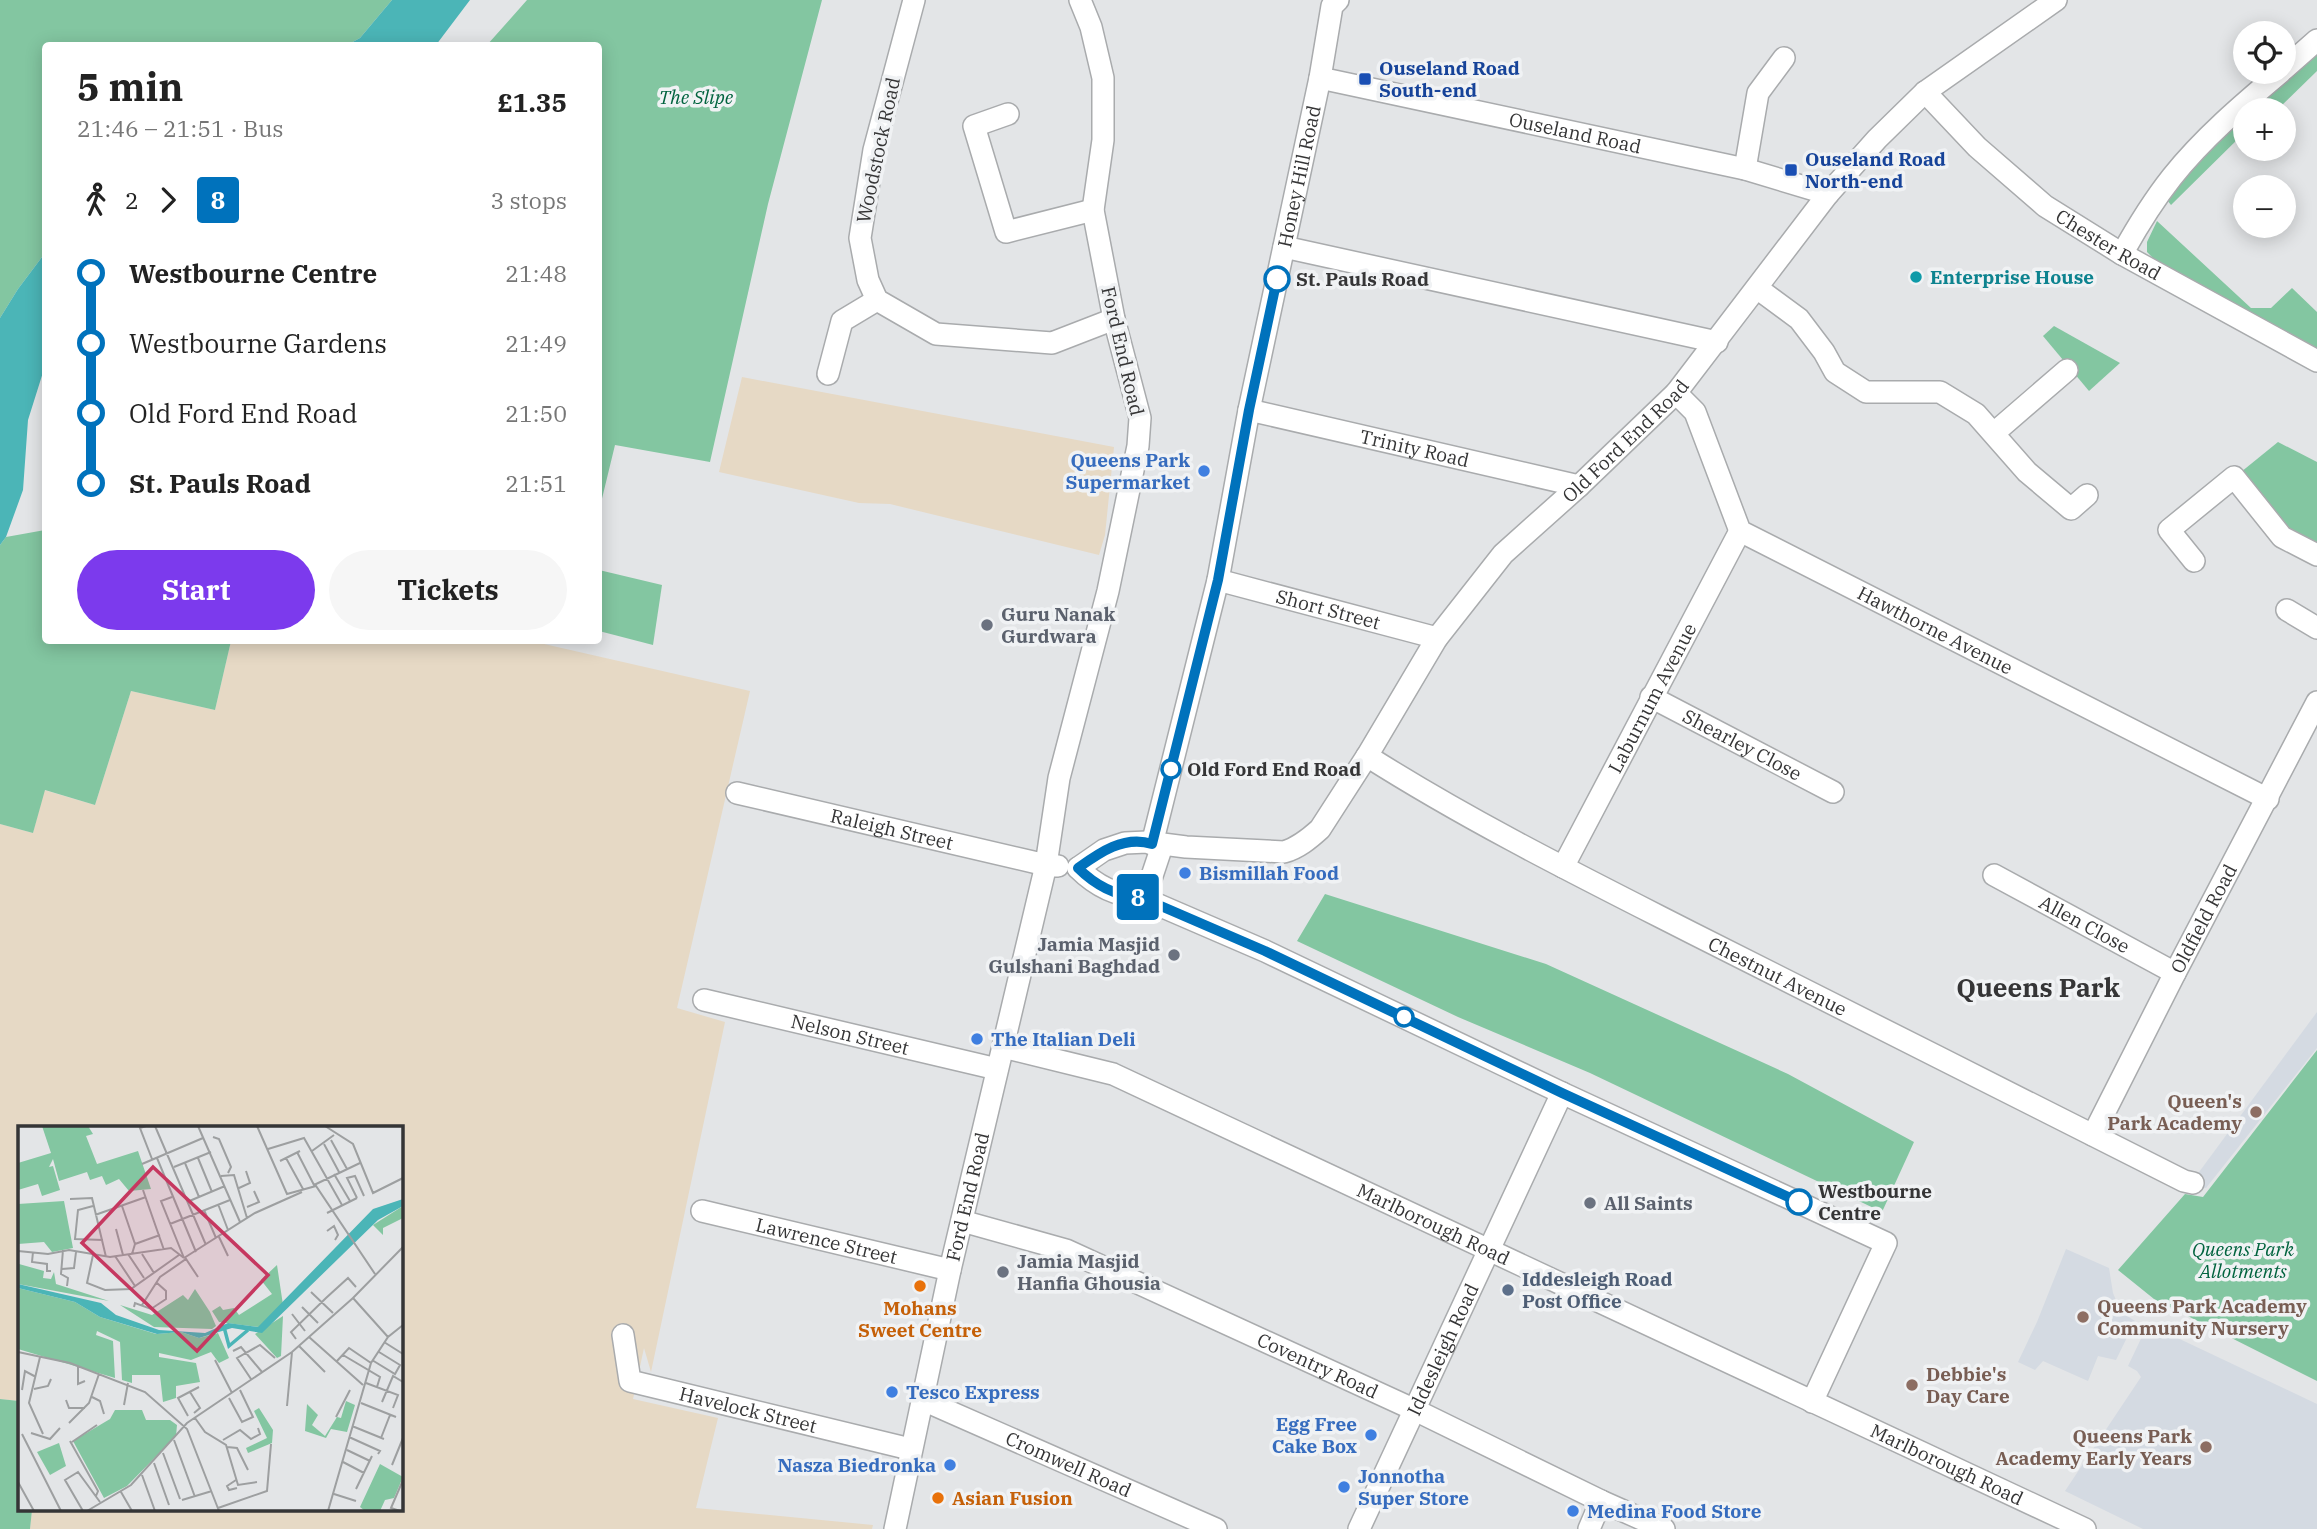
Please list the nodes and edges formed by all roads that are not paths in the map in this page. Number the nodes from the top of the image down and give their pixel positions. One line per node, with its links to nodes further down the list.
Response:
1 (914, 0): 18 (street, Woodstock Road)
2 (1080, 0): 14 (street, Ford End Road)
3 (1338, 0): 8 (street, Honey Hill Road)
4 (2056, 0): 10 (street, Old Ford End Road)
5 (2317, 40): 6 (street)
6 (2296, 58)
7 (1784, 59): 12 (street)
8 (1320, 78): 12 (street, Ouseland Road); 15 (street, Honey Hill Road)
9 (2266, 84): 16 (street)
10 (1925, 92): 13 (street, Old Ford End Road); 16 (street, Chester Road)
11 (1008, 114): 14 (street)
12 (1745, 169): 13 (street, Ouseland Road)
13 (1828, 194): 17 (street, Old Ford End Road)
14 (1093, 210): 19 (street, Ford End Road)
15 (1284, 247): 20 (street); 25 (street, Honey Hill Road)
16 (2122, 254): 21 (street, Chester Road)
17 (1757, 288): 20 (street, Old Ford End Road); 26 (street)
18 (877, 300): 19 (street); 23 (street)
19 (1114, 319): 43 (street, Ford End Road)
20 (1717, 342): 24 (street, Old Ford End Road)
21 (2317, 361)
22 (2067, 370): 26 (street)
23 (828, 374)
24 (1676, 393): 27 (street, Old Ford End Road); 29 (street)
25 (1249, 410): 27 (street, Trinity Road); 32 (street, Honey Hill Road)
26 (1994, 433): 28 (street)
27 (1579, 486): 35 (street, Old Ford End Road)
28 (2079, 502)
29 (1740, 531): 36 (street, Laburnum Avenue); 41 (street, Hawthorne Avenue)
30 (2317, 555): 31 (street)
31 (2194, 561)
32 (1218, 580): 35 (street, Short Street); 42 (street, Honey Hill Road)
33 (2287, 610): 34 (street)
34 (2317, 628)
35 (1437, 638): 38 (street, Old Ford End Road)
36 (1651, 697): 39 (street, Shearley Close); 44 (street, Laburnum Avenue)
37 (2317, 702): 41 (street, Oldfield Road)
38 (1367, 756): 42 (street, Old Ford End Road); 44 (street, Chestnut Avenue)
39 (1833, 792)
40 (737, 793): 43 (street, Raleigh Street)
41 (2268, 799): 48 (street, Oldfield Road)
42 (1157, 845): 45 (street, Old Ford End Road); 47 (street)
43 (1046, 865): 45 (street); 50 (street, Ford End Road)
44 (1563, 867): 53 (street, Chestnut Avenue)
45 (1078, 868): 47 (street)
46 (1994, 874): 48 (street, Allen Close)
47 (1140, 897): 52 (street)
48 (2175, 972): 53 (street, Oldfield Road)
49 (704, 1000): 51 (street, Nelson Street)
50 (1003, 1047): 51 (street, Ford End Road); 57 (street, Marlborough Road)
51 (997, 1069): 56 (street, Ford End Road)
52 (1562, 1093): 57 (street, Iddesleigh Road); 61 (street)
53 (2093, 1135): 54 (street, Chestnut Avenue)
54 (2193, 1183)
55 (702, 1211): 58 (street, Lawrence Street)
56 (962, 1221): 58 (street, Ford End Road); 62 (street, Coventry Road)
57 (1490, 1252): 61 (street, Marlborough Road); 62 (street, Iddesleigh Road)
58 (950, 1270): 60 (street, Ford End Road)
59 (623, 1335): 63 (street, Havelock Street)
60 (923, 1401): 63 (street, Ford End Road); 66 (street, Cromwell Road)
61 (1812, 1402): 70 (street, Marlborough Road)
62 (1415, 1410): 64 (street, Coventry Road); 67 (street, Iddesleigh Road)
63 (911, 1449): 65 (street, Ford End Road)
64 (1601, 1501): 68 (street); 69 (street, Coventry Road)
65 (895, 1529)
66 (1216, 1529)
67 (1359, 1529)
68 (1589, 1529)
69 (1664, 1529)
70 (2085, 1529)

